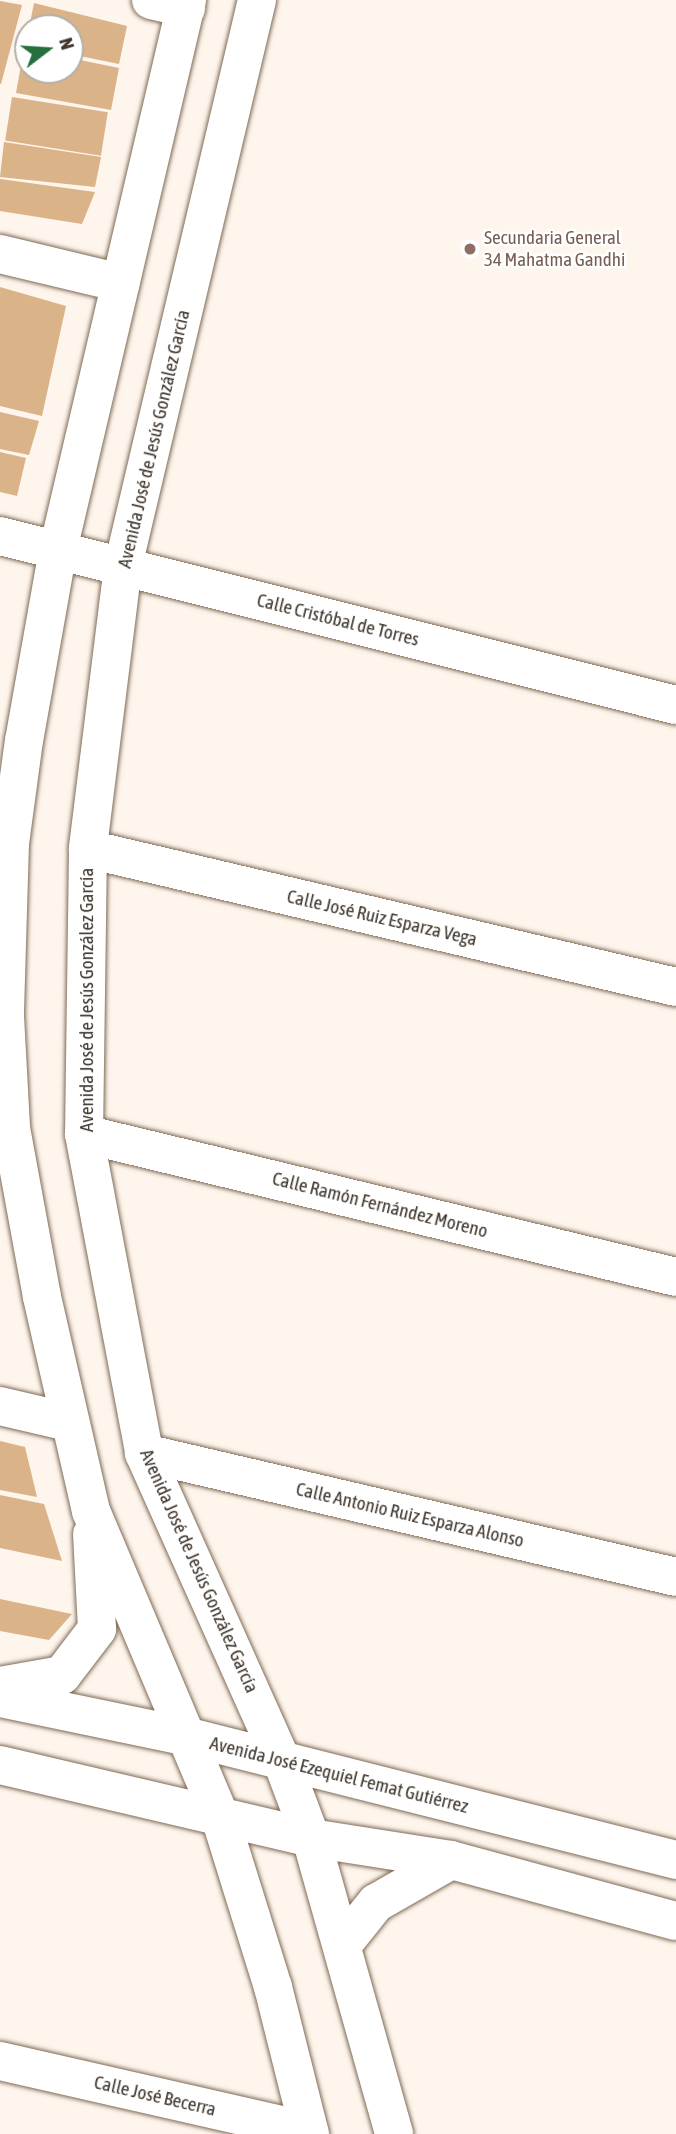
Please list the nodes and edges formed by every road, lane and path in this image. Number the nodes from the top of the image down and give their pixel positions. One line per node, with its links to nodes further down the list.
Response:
1 (257, 0): 7 (street, Avenida José de Jesús González García)
2 (175, 3): 4 (street)
3 (0, 254): 4 (street)
4 (121, 283): 6 (street)
5 (0, 536): 6 (street, Calle Cristóbal de Torres)
6 (58, 550): 7 (street, Calle Cristóbal de Torres); 9 (street)
7 (123, 566): 8 (street, Calle Cristóbal de Torres); 10 (street, Avenida José de Jesús González García)
8 (676, 705)
9 (5, 842): 12 (street)
10 (88, 849): 11 (street, Calle José Ruiz Esparza Vega); 13 (street, Avenida José de Jesús González García)
11 (676, 987)
12 (6, 1127): 16 (street)
13 (84, 1133): 14 (street, Calle Ramón Fernández Moreno); 17 (street, Avenida José de Jesús González García)
14 (676, 1277)
15 (0, 1406): 16 (street)
16 (69, 1422): 18 (street)
17 (144, 1453): 19 (street, Calle Antonio Ruiz Esparza Alonso); 23 (street, Avenida José de Jesús González García)
18 (91, 1511): 20 (street); 22 (street)
19 (676, 1577)
20 (0, 1686)
21 (0, 1698): 22 (street, Avenida José Ezequiel Femat Gutiérrez)
22 (190, 1737): 23 (street, Avenida José Ezequiel Femat Gutiérrez); 25 (street)
23 (282, 1761): 26 (street, Avenida José de Jesús González García); 28 (street, Avenida José Ezequiel Femat Gutiérrez)
24 (0, 1765): 25 (street)
25 (220, 1817): 26 (street); 32 (street)
26 (311, 1838): 27 (street); 30 (street, Avenida José de Jesús González García)
27 (451, 1860): 29 (street); 30 (street)
28 (676, 1860)
29 (676, 1921)
30 (343, 1944): 33 (street, Avenida José de Jesús González García)
31 (0, 2061): 32 (street, Calle José Becerra)
32 (309, 2132)
33 (394, 2134)

